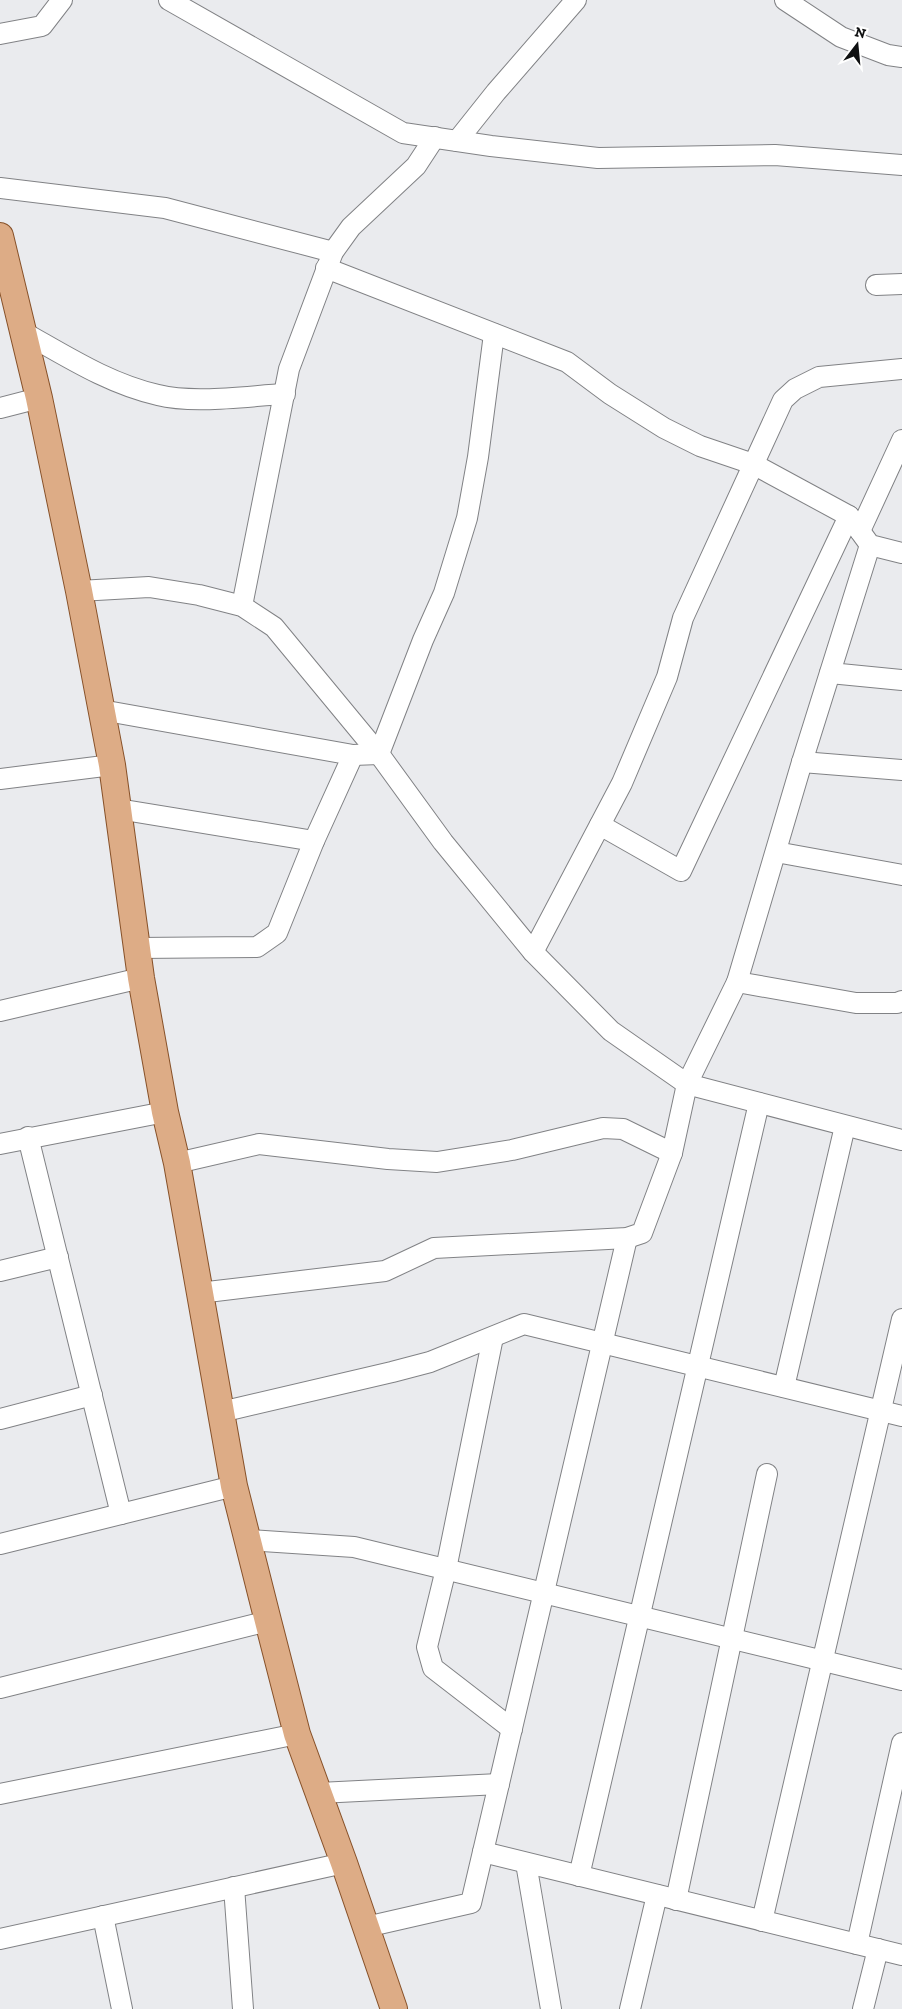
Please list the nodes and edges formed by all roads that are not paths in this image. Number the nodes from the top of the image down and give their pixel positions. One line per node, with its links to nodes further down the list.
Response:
1 (62, 0): 5 (street)
2 (169, 0): 7 (street)
3 (576, 0): 8 (street)
4 (785, 0): 6 (street)
5 (0, 34)
6 (902, 57)
7 (435, 137): 8 (street); 12 (street)
8 (457, 141): 9 (street)
9 (902, 165)
10 (0, 188): 12 (street)
11 (0, 236): 15 (main road)
12 (330, 260): 16 (street); 18 (street)
13 (902, 284): 14 (street)
14 (876, 285)
15 (23, 332): 18 (street); 19 (main road)
16 (494, 334): 22 (street); 30 (street)
17 (902, 369): 22 (street)
18 (284, 394): 26 (street)
19 (39, 398): 20 (street); 25 (main road)
20 (0, 408)
21 (902, 440): 23 (street)
22 (753, 464): 23 (street); 37 (street)
23 (860, 531): 24 (street); 27 (street); 37 (street)
24 (902, 553)
25 (79, 591): 26 (street); 29 (main road)
26 (242, 606): 30 (street)
27 (830, 673): 28 (street); 32 (street)
28 (902, 680)
29 (101, 710): 31 (street); 33 (main road)
30 (379, 754): 31 (street); 42 (street)
31 (352, 755): 38 (street)
32 (802, 762): 34 (street); 39 (street)
33 (112, 765): 35 (street); 36 (main road)
34 (902, 770)
35 (0, 779)
36 (118, 809): 38 (street); 41 (main road)
37 (600, 825): 42 (street)
38 (314, 841): 41 (street)
39 (776, 852): 40 (street); 44 (street)
40 (902, 875)
41 (137, 948): 43 (main road)
42 (533, 952): 47 (street)
43 (140, 978): 46 (street); 49 (main road)
44 (737, 982): 45 (street); 47 (street)
45 (902, 1001)
46 (0, 1011)
47 (687, 1084): 48 (street); 54 (street)
48 (759, 1103): 50 (street); 63 (street)
49 (165, 1112): 51 (street); 55 (main road)
50 (844, 1126): 52 (street); 64 (street)
51 (28, 1137): 53 (street); 57 (street)
52 (902, 1140)
53 (0, 1144)
54 (672, 1153): 55 (street); 56 (street)
55 (177, 1163): 59 (main road)
56 (626, 1238): 59 (street); 62 (street)
57 (58, 1257): 58 (street); 65 (street)
58 (0, 1271)
59 (199, 1293): 67 (main road)
60 (902, 1319): 66 (street)
61 (493, 1337): 62 (street); 67 (street); 75 (street)
62 (603, 1344): 63 (street); 76 (street)
63 (698, 1366): 64 (street); 77 (street)
64 (784, 1387): 66 (street)
65 (92, 1395): 69 (street); 72 (street)
66 (881, 1411): 68 (street); 80 (street)
67 (220, 1412): 71 (main road)
68 (902, 1416)
69 (0, 1419)
70 (767, 1474): 79 (street)
71 (234, 1486): 72 (street); 73 (main road)
72 (121, 1514): 74 (street)
73 (248, 1540): 75 (street); 78 (main road)
74 (0, 1544)
75 (446, 1569): 76 (street); 83 (street)
76 (544, 1593): 77 (street); 83 (street)
77 (640, 1616): 79 (street); 92 (street)
78 (268, 1621): 82 (street); 84 (main road)
79 (732, 1639): 80 (street); 94 (street)
80 (822, 1661): 81 (street); 96 (street)
81 (902, 1680)
82 (0, 1688)
83 (512, 1729): 86 (street)
84 (297, 1734): 87 (main road); 88 (street)
85 (902, 1743): 99 (street)
86 (499, 1784): 87 (street); 89 (street)
87 (319, 1793): 90 (main road)
88 (0, 1794)
89 (483, 1852): 91 (street); 97 (street)
90 (344, 1863): 93 (street); 97 (main road)
91 (526, 1863): 92 (street); 105 (street)
92 (579, 1876): 94 (street)
93 (234, 1887): 95 (street); 103 (street)
94 (666, 1897): 96 (street); 106 (street)
95 (103, 1916): 98 (street); 102 (street)
96 (762, 1921): 99 (street)
97 (366, 1927): 104 (main road)
98 (0, 1939)
99 (857, 1944): 100 (street)
100 (878, 1949): 101 (street); 107 (street)
101 (902, 1955)
102 (122, 2009)
103 (243, 2009)
104 (394, 2009)
105 (551, 2009)
106 (630, 2009)
107 (863, 2009)

